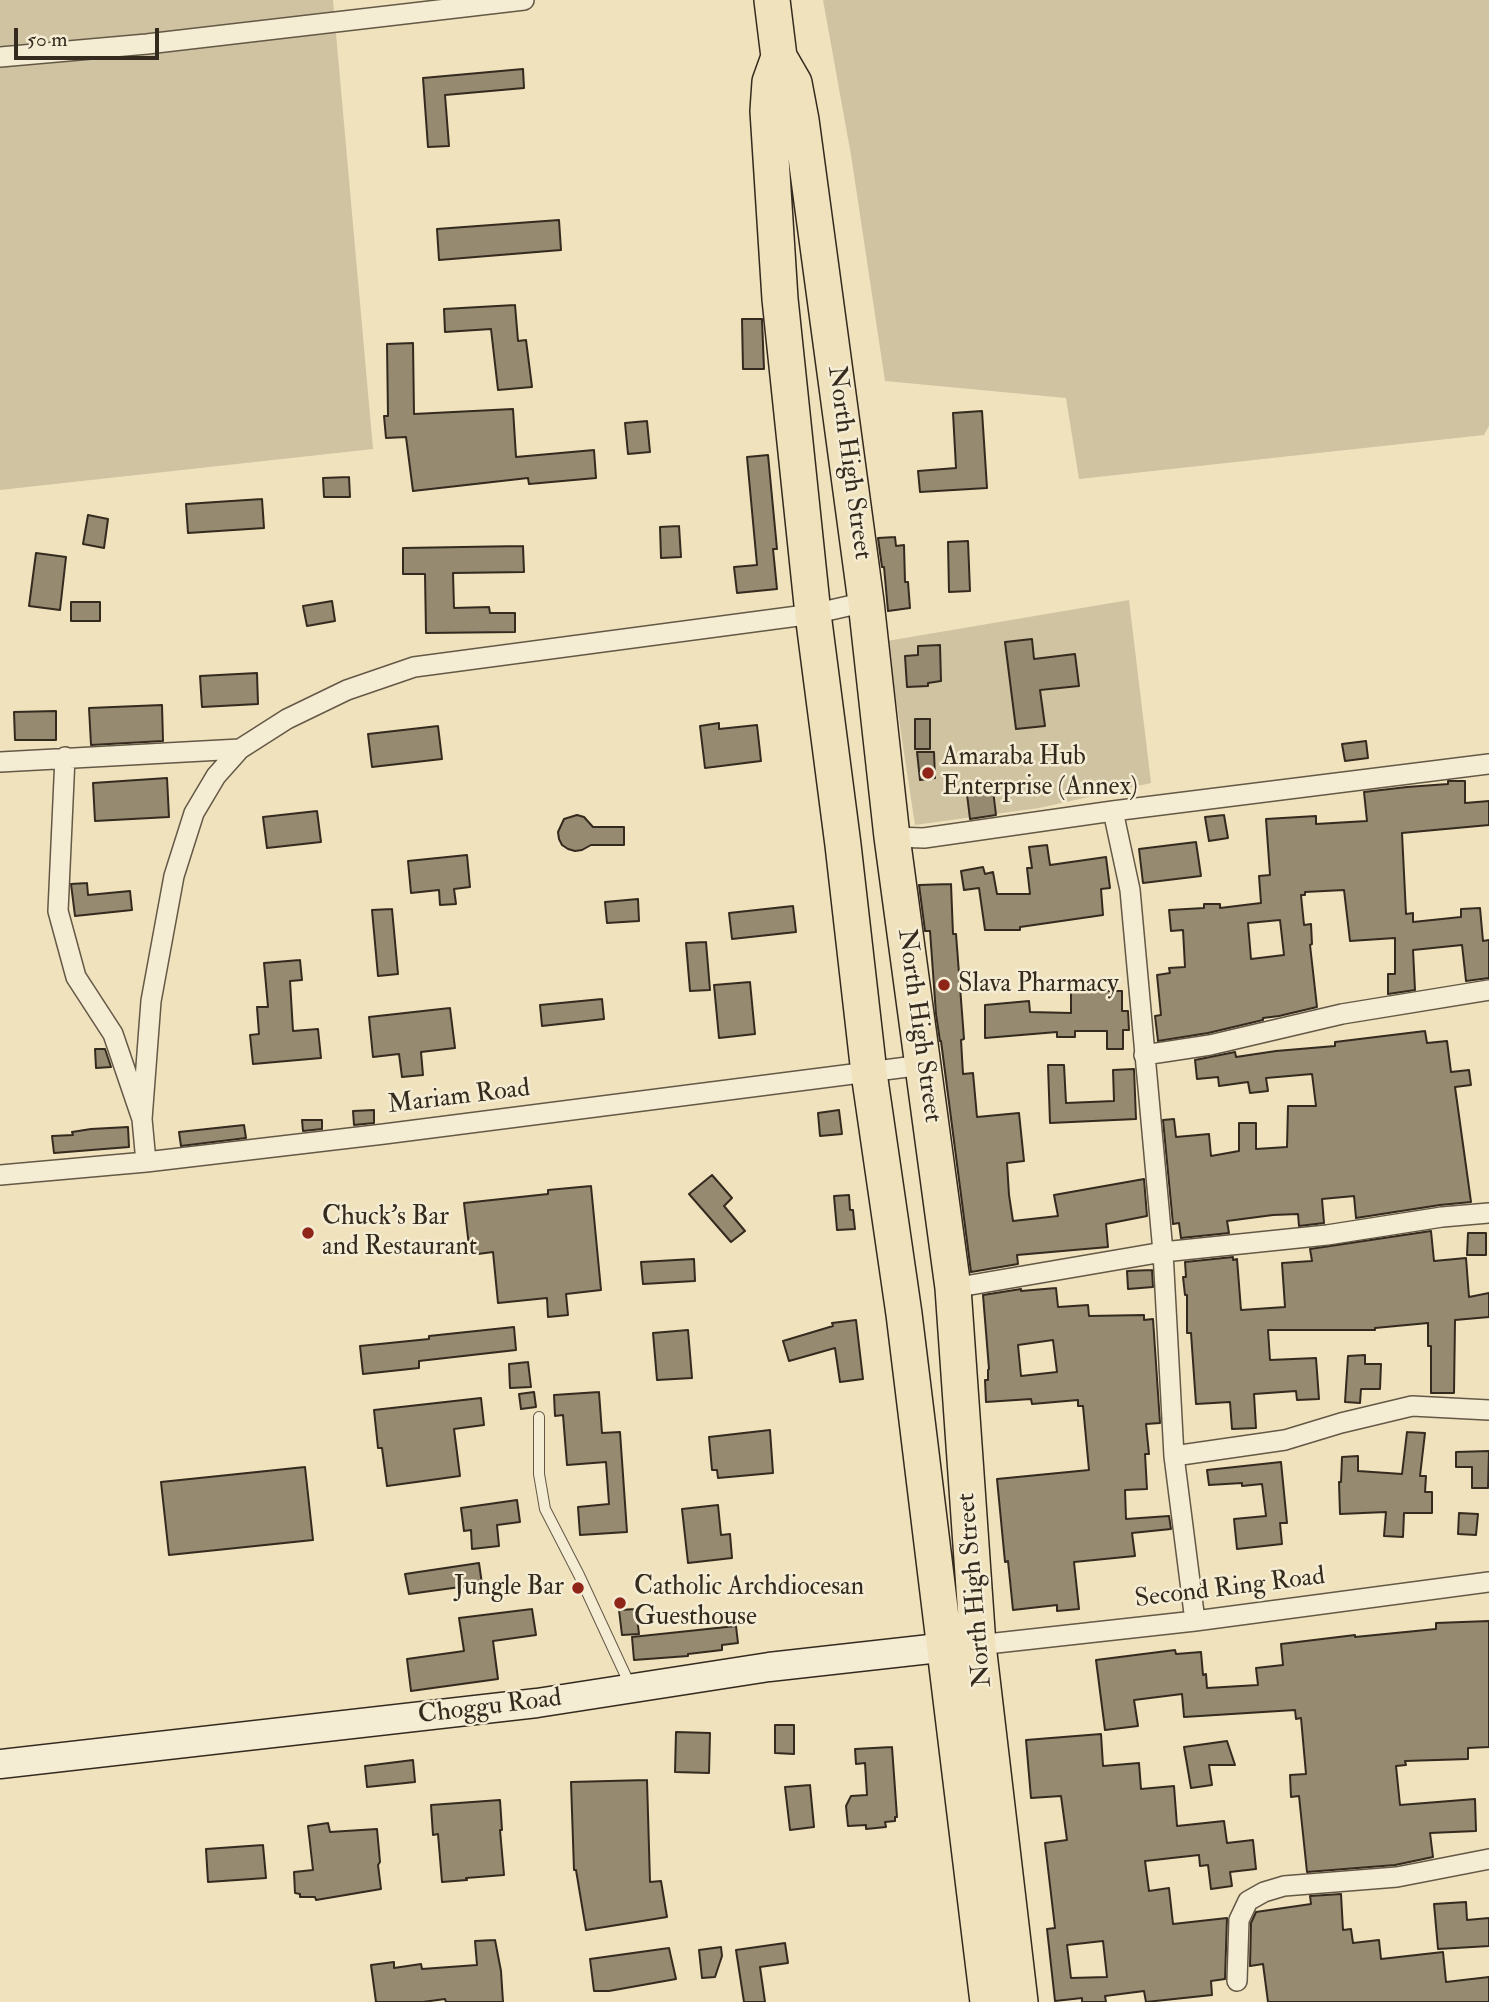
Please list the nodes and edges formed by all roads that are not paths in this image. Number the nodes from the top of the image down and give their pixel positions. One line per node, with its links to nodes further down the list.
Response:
1 (524, 0): 3 (street)
2 (772, 0): 4 (highway, North High Street)
3 (0, 57)
4 (779, 57): 5 (highway, North High Street); 6 (highway, North High Street)
5 (866, 602): 6 (street); 12 (highway, North High Street)
6 (813, 614): 7 (street); 16 (highway, North High Street)
7 (240, 749): 8 (street); 17 (street)
8 (65, 757): 9 (street); 17 (street)
9 (0, 762)
10 (1489, 764): 11 (street)
11 (1113, 811): 12 (street); 14 (street)
12 (892, 837): 15 (highway, North High Street)
13 (1489, 990): 14 (street)
14 (1144, 1055): 21 (street)
15 (923, 1065): 16 (street, Mariam Road); 22 (highway, North High Street)
16 (869, 1073): 18 (street, Mariam Road); 29 (highway, North High Street)
17 (142, 1119): 18 (street)
18 (146, 1162): 19 (street, Mariam Road)
19 (0, 1175)
20 (1489, 1213): 21 (street)
21 (1163, 1252): 22 (street); 25 (street)
22 (953, 1288): 28 (highway, North High Street)
23 (1489, 1410): 25 (street)
24 (539, 1417): 30 (lane)
25 (1174, 1457): 27 (street)
26 (1489, 1582): 27 (street, Second Ring Road)
27 (1195, 1621): 28 (street, Second Ring Road)
28 (978, 1645): 29 (main road, Choggu Road); 35 (highway, North High Street)
29 (943, 1647): 30 (main road, Choggu Road); 34 (highway, North High Street)
30 (631, 1689): 31 (main road, Choggu Road)
31 (0, 1765)
32 (1489, 1859): 33 (street)
33 (1237, 1981)
34 (988, 2002)
35 (1020, 2002)

